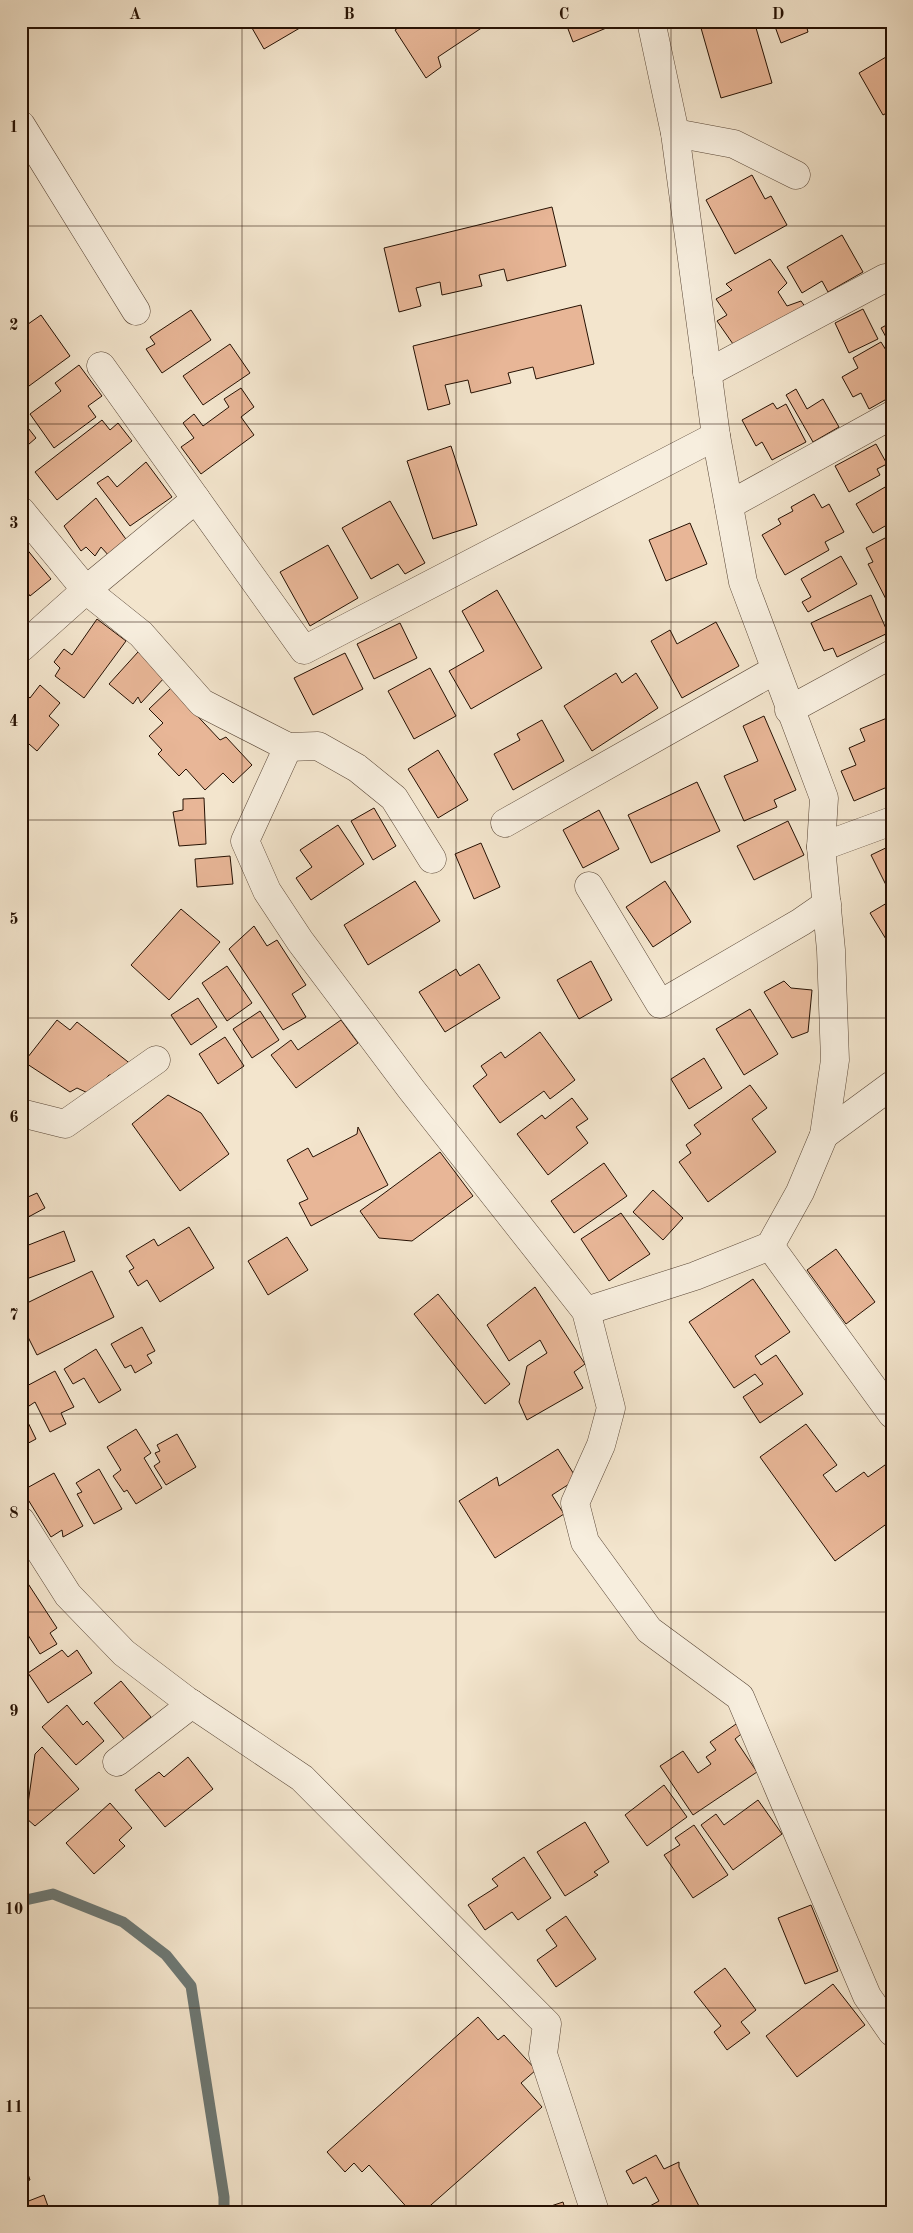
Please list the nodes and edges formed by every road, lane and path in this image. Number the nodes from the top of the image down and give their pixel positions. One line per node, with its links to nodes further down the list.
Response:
1 (651, 21): 3 (street)
2 (21, 125): 6 (street)
3 (675, 133): 4 (street); 8 (street)
4 (796, 175)
5 (885, 278): 8 (street)
6 (136, 311)
7 (101, 366): 11 (street)
8 (708, 373): 10 (street)
9 (892, 415): 12 (street)
10 (716, 436): 11 (street); 12 (street)
11 (196, 499): 14 (street)
12 (729, 505): 17 (street)
13 (21, 511): 14 (street)
14 (86, 590): 15 (street); 19 (street)
15 (21, 648)
16 (892, 654): 18 (street)
17 (775, 670): 18 (street); 21 (street)
18 (789, 710): 22 (street)
19 (288, 747): 23 (street); 31 (street)
20 (892, 821): 22 (street)
21 (505, 823)
22 (821, 847): 25 (street)
23 (432, 859)
24 (589, 886): 25 (street)
25 (827, 904): 29 (street)
26 (156, 1060): 28 (street)
27 (892, 1085): 29 (street)
28 (21, 1113)
29 (824, 1135): 30 (street)
30 (770, 1246): 31 (street); 32 (street)
31 (586, 1311): 36 (street)
32 (892, 1414)
33 (21, 1521): 34 (street)
34 (192, 1704): 35 (street); 37 (street)
35 (117, 1762)
36 (892, 2032)
37 (595, 2212)

